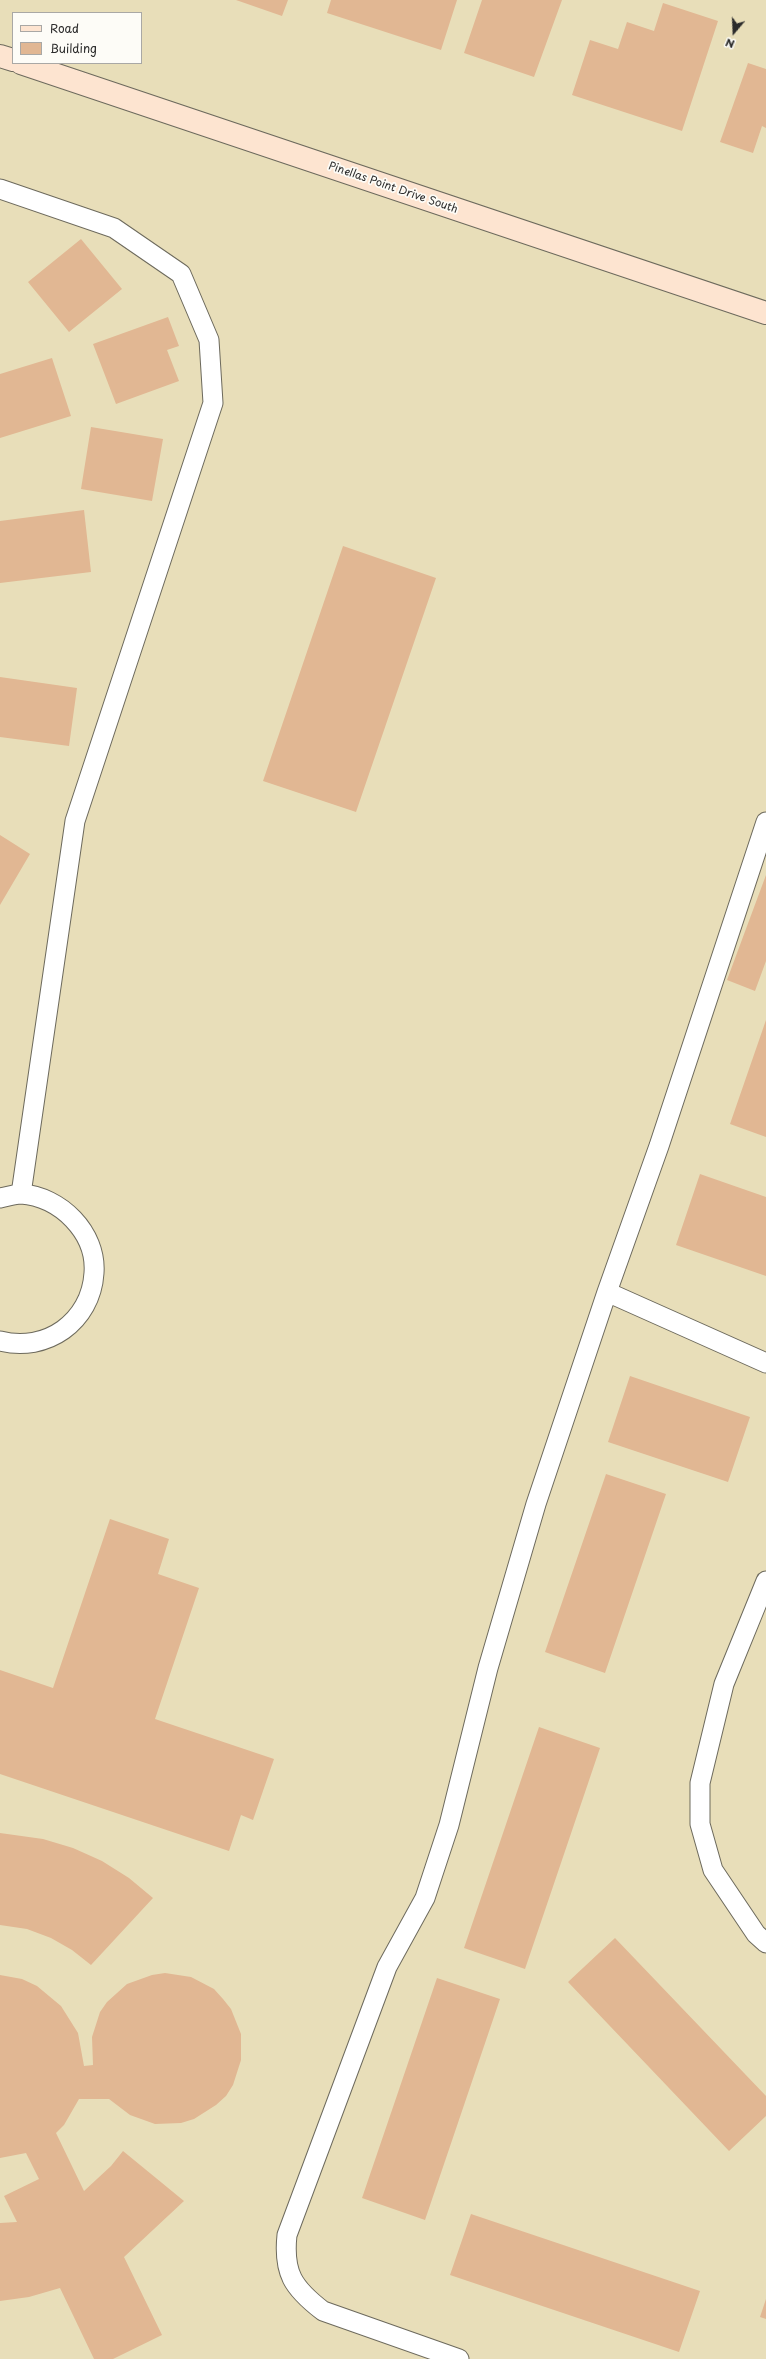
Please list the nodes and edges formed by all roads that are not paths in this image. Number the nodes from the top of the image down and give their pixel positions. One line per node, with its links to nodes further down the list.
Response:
1 (0, 56): 2 (street)
2 (12, 60)
3 (24, 64): 5 (street, Pinellas Point Drive South)
4 (0, 189): 7 (lane)
5 (766, 313)
6 (766, 822): 9 (lane)
7 (21, 1194): 8 (lane); 10 (lane)
8 (0, 1198)
9 (607, 1292): 11 (lane); 14 (lane)
10 (0, 1341)
11 (766, 1364)
12 (766, 1581): 13 (lane)
13 (766, 1943)
14 (459, 2359)

